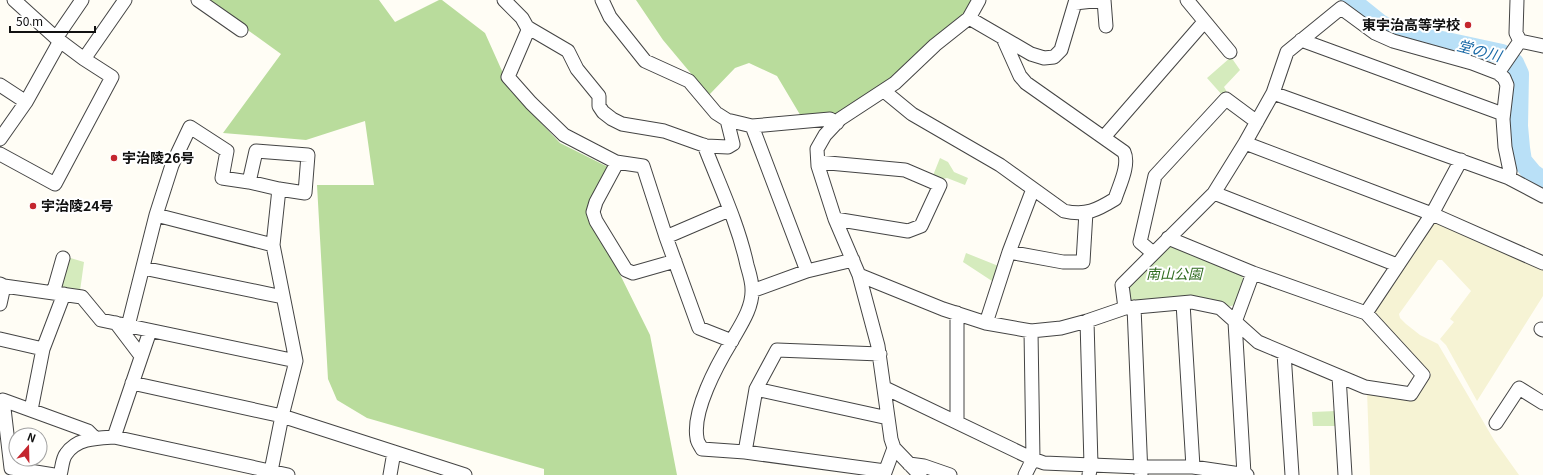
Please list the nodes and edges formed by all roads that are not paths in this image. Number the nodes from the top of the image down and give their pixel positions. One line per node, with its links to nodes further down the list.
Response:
1 (82, 0): 18 (street)
2 (125, 0): 23 (street)
3 (198, 0): 16 (street)
4 (504, 0): 15 (street)
5 (602, 0): 30 (street)
6 (979, 0): 12 (street)
7 (1103, 0): 11 (street); 14 (street)
8 (1187, 0): 13 (street)
9 (1517, 0): 20 (street)
10 (16, 1): 18 (street)
11 (1074, 1): 17 (street)
12 (969, 18): 17 (street); 26 (street)
13 (1204, 22): 22 (street); 34 (street)
14 (1106, 26)
15 (528, 28): 37 (street); 41 (street)
16 (241, 30)
17 (1003, 38): 34 (street)
18 (58, 40): 23 (street); 28 (street)
19 (1301, 40): 24 (street); 27 (street); 29 (street)
20 (1518, 44): 21 (street); 24 (street)
21 (1543, 46)
22 (1230, 52)
23 (84, 59): 38 (street)
24 (1499, 71): 29 (street)
25 (0, 85): 28 (street)
26 (884, 91): 32 (street); 45 (street)
27 (1273, 93): 31 (street); 39 (street)
28 (26, 102): 35 (street)
29 (1503, 114): 42 (street)
30 (727, 120): 33 (street); 37 (street)
31 (1257, 122): 36 (street); 57 (street)
32 (837, 123): 33 (street); 40 (street)
33 (752, 126): 64 (street)
34 (1104, 137): 49 (street)
35 (0, 139)
36 (1245, 143): 46 (street); 50 (street)
37 (704, 145): 48 (street)
38 (0, 154)
39 (1461, 160): 42 (street); 50 (street)
40 (818, 162): 52 (street); 52 (street)
41 (617, 163): 53 (street); 60 (street)
42 (1509, 178): 47 (street)
43 (249, 182): 44 (street); 44 (street); 51 (street)
44 (279, 189): 55 (street)
45 (1033, 189): 49 (street); 56 (street)
46 (1214, 193): 54 (street); 62 (street)
47 (1543, 196)
48 (729, 210): 53 (street); 68 (street)
49 (1086, 212): 56 (street)
50 (1432, 214): 61 (street); 62 (street)
51 (156, 215): 55 (street); 63 (street)
52 (835, 219): 59 (street)
53 (666, 238): 60 (street)
54 (1168, 238): 57 (street); 65 (street)
55 (272, 245): 70 (street)
56 (1010, 252): 78 (street)
57 (1153, 253): 73 (street)
58 (63, 258): 69 (street)
59 (853, 260): 64 (street); 66 (street)
60 (675, 261): 83 (street)
61 (1543, 262)
62 (1398, 265): 75 (street)
63 (143, 268): 70 (street); 79 (street)
64 (808, 271): 68 (street)
65 (1253, 273): 75 (street); 77 (street)
66 (859, 274): 74 (street); 86 (street)
67 (2, 285): 69 (street); 72 (street)
68 (752, 291): 83 (street)
69 (58, 294): 79 (street); 84 (street)
70 (283, 297): 88 (street)
71 (1183, 303): 73 (street); 77 (street); 107 (street)
72 (0, 304)
73 (1129, 307): 76 (street); 110 (street)
74 (958, 313): 78 (street); 97 (street)
75 (1366, 314): 89 (street)
76 (1087, 321): 81 (street); 106 (street)
77 (1235, 322): 85 (street); 112 (street)
78 (986, 323): 81 (street)
79 (122, 324): 80 (street); 87 (street)
80 (150, 331): 87 (street); 88 (street)
81 (1031, 331): 104 (street)
82 (0, 339): 84 (street)
83 (732, 341): 103 (street)
84 (44, 349): 94 (street)
85 (1284, 353): 89 (street); 122 (street)
86 (880, 354): 91 (street); 92 (street)
87 (141, 356): 90 (street)
88 (296, 362): 95 (street)
89 (1339, 376): 123 (street)
90 (132, 383): 95 (street); 99 (street)
91 (885, 388): 96 (street); 97 (street)
92 (756, 389): 96 (street); 103 (street)
93 (1543, 403): 98 (street)
94 (31, 410): 100 (street); 113 (street)
95 (282, 416): 102 (street); 109 (street)
96 (888, 418): 101 (street)
97 (956, 422): 104 (street)
98 (1496, 423)
99 (114, 437): 100 (street); 108 (street)
100 (96, 438): 114 (street)
101 (894, 448): 105 (street); 111 (street)
102 (394, 452): 116 (street); 117 (street)
103 (745, 452): 111 (street)
104 (1033, 459): 106 (street); 120 (street)
105 (909, 464): 118 (street); 119 (street)
106 (1090, 470): 110 (street)
107 (1198, 470): 110 (street); 112 (street)
108 (250, 471): 109 (street)
109 (271, 471): 115 (street)
110 (1141, 471)
111 (885, 473)
112 (1244, 474): 121 (street)
113 (54, 475)
114 (60, 475)
115 (288, 475)
116 (390, 475)
117 (465, 475)
118 (920, 475)
119 (950, 475)
120 (1025, 475)
121 (1247, 475)
122 (1292, 475)
123 (1345, 475)

